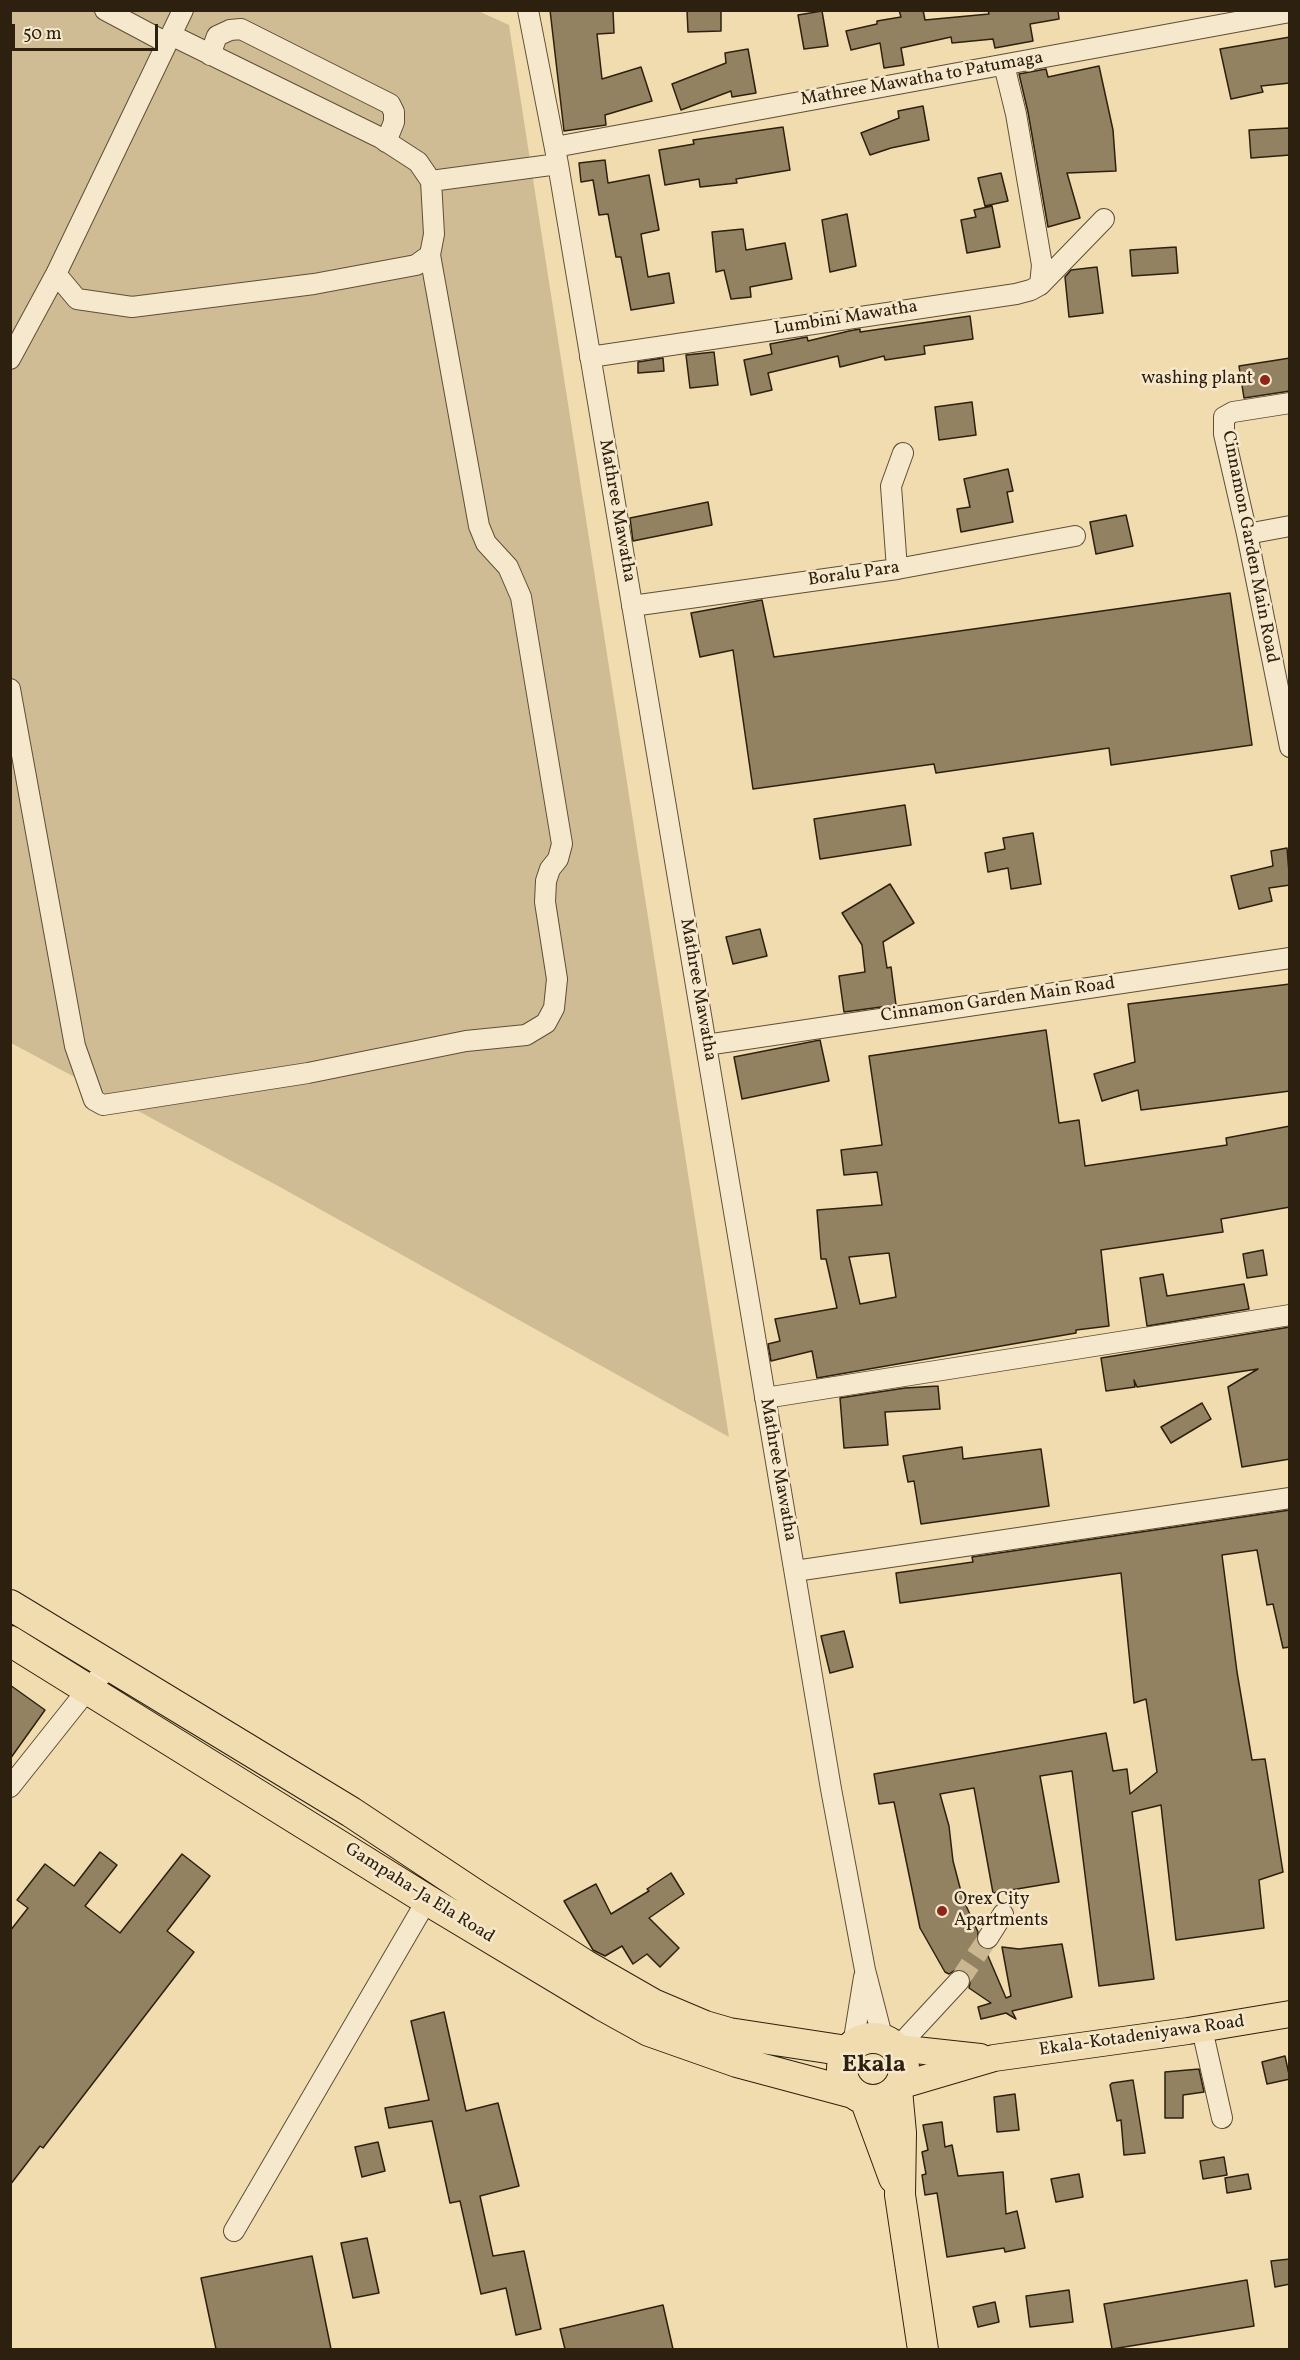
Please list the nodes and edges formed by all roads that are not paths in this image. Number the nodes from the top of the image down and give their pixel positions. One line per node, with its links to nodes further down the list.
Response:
1 (105, 10): 5 (street)
2 (183, 10): 5 (street)
3 (528, 10): 9 (street, Mathree Mawatha)
4 (1290, 12): 7 (street, Mathree Mawatha to Patumaga)
5 (169, 39): 6 (street); 13 (street)
6 (210, 55): 8 (street); 8 (street)
7 (1004, 65): 9 (street, Mathree Mawatha to Patumaga); 14 (street)
8 (386, 142): 10 (street)
9 (557, 155): 10 (street, Mathree Mawatha to Patumaga); 15 (street, Mathree Mawatha)
10 (431, 181): 12 (street)
11 (1104, 219): 14 (street)
12 (430, 255): 13 (street); 25 (street)
13 (56, 274): 16 (street)
14 (1040, 285): 15 (street, Lumbini Mawatha)
15 (590, 357): 23 (street, Mathree Mawatha)
16 (10, 359)
17 (1290, 403): 20 (street, Cinnamon Garden Main Road)
18 (903, 453): 22 (street)
19 (1290, 526): 20 (street)
20 (1247, 534): 24 (street, Cinnamon Garden Main Road)
21 (1075, 536): 22 (street, Boralu Para)
22 (897, 569): 23 (street, Boralu Para)
23 (632, 606): 28 (street, Mathree Mawatha)
24 (1281, 662): 26 (street, Cinnamon Garden Main Road)
25 (10, 688)
26 (1290, 747)
27 (1290, 958): 28 (street, Cinnamon Garden Main Road)
28 (706, 1045): 30 (street, Mathree Mawatha)
29 (1290, 1315): 30 (street)
30 (765, 1398): 32 (street, Mathree Mawatha)
31 (1290, 1498): 32 (street)
32 (795, 1571): 41 (street, Mathree Mawatha)
33 (10, 1605): 35 (highway, Gampaha-Ja Ela Road)
34 (10, 1641): 36 (highway, Gampaha-Ja Ela Road)
35 (109, 1667): 36 (street); 46 (highway, Gampaha-Ja Ela Road)
36 (88, 1689): 37 (street); 38 (highway, Gampaha-Ja Ela Road)
37 (10, 1787)
38 (427, 1900): 49 (highway, Gampaha-Ja Ela Road); 52 (street)
39 (1002, 1914): 40 (street)
40 (988, 1938)
41 (865, 1970): 45 (street, Mathree Mawatha); 46 (street)
42 (959, 1981): 45 (street)
43 (1290, 2014): 44 (main road, Ekala-Kotadeniyawa Road)
44 (1202, 2029): 47 (main road, Ekala-Kotadeniyawa Road); 50 (street)
45 (890, 2044): 46 (highway); 47 (main road, Ekala-Kotadeniyawa Road); 48 (highway)
46 (850, 2048): 49 (highway)
47 (994, 2058): 48 (main road, Ekala-Kotadeniyawa Road)
48 (898, 2088): 49 (highway); 51 (highway)
49 (859, 2096): 51 (highway)
50 (1222, 2118)
51 (900, 2195): 53 (highway)
52 (234, 2231)
53 (923, 2349)

